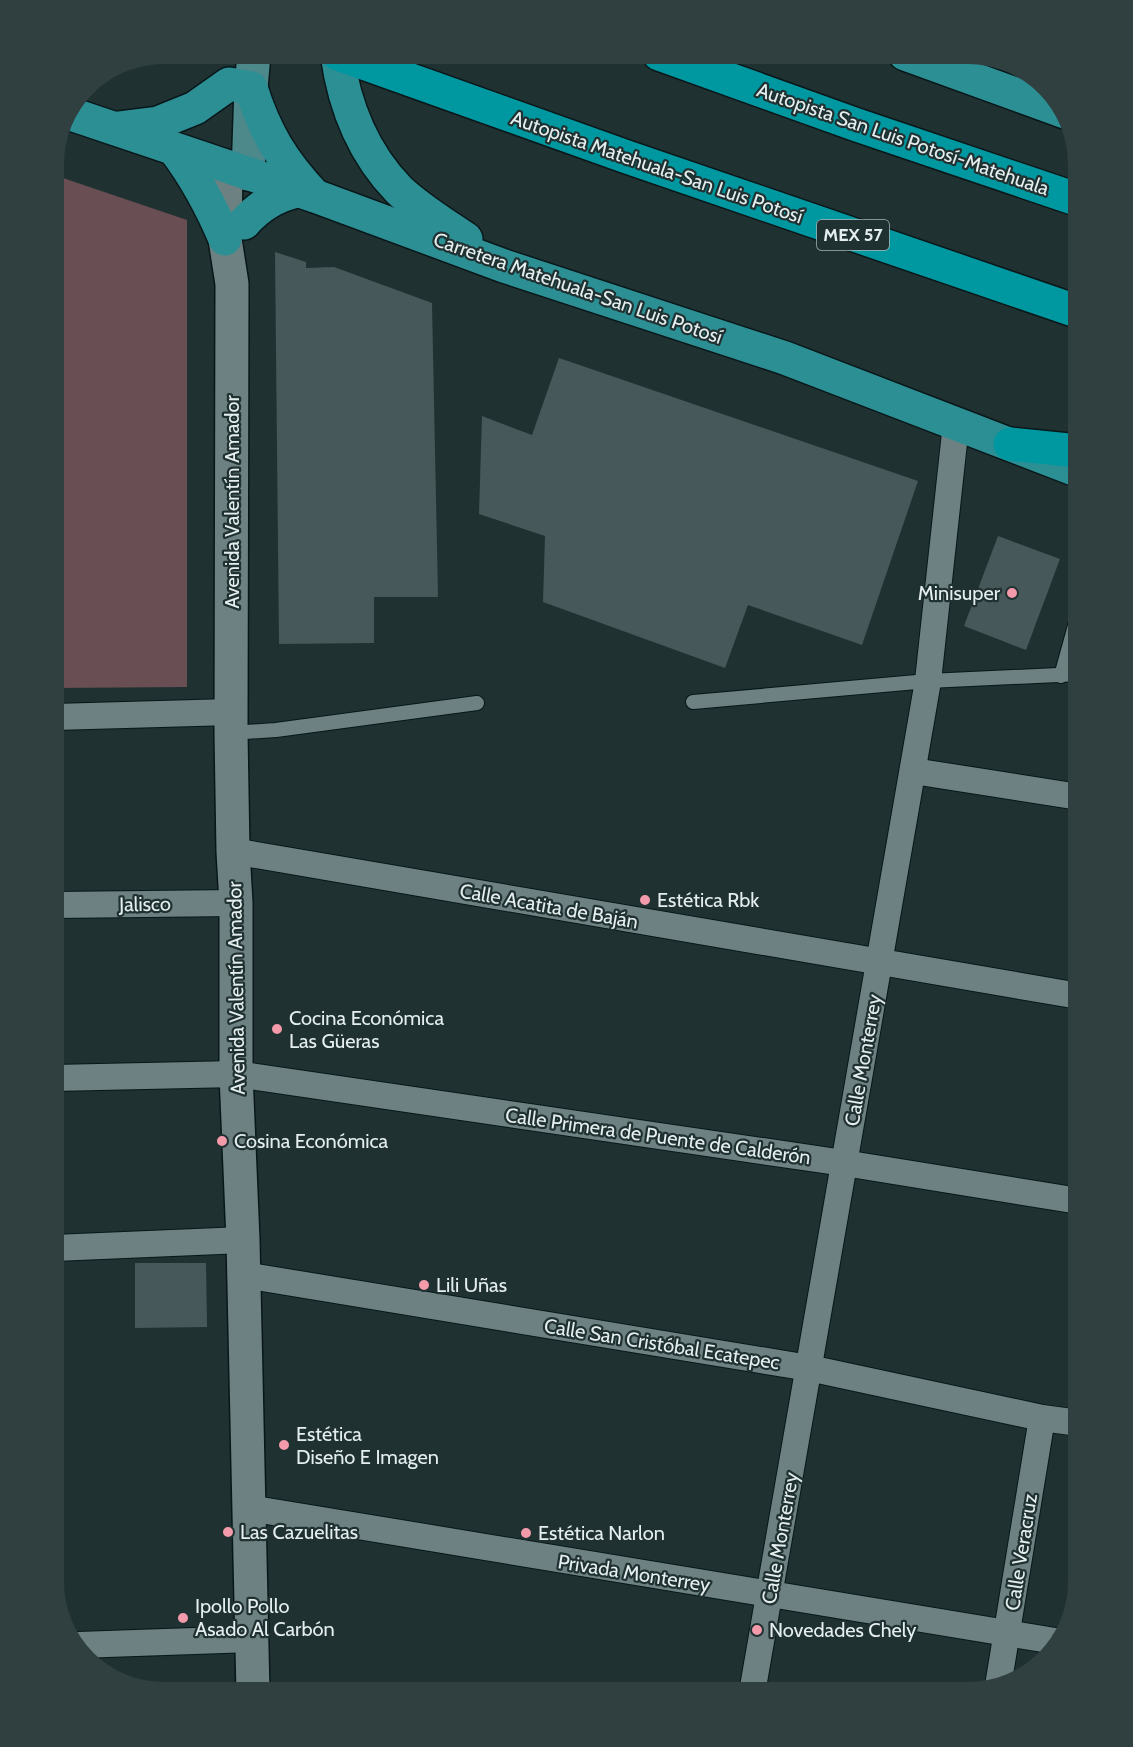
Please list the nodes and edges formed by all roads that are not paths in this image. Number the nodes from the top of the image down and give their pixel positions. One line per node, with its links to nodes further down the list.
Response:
1 (246, 64): 6 (main road, Avenida Valentín Amador)
2 (340, 64): 15 (main road)
3 (367, 64): 16 (highway, Autopista Matehuala-San Luis Potosí / MEX 57)
4 (689, 65): 13 (highway, Autopista San Luis Potosí-Matehuala)
5 (935, 65): 7 (main road)
6 (237, 76): 9 (main road); 11 (main road, Avenida Valentín Amador); 12 (main road)
7 (1050, 107)
8 (77, 116): 9 (main road, Carretera Matehuala-San Luis Potosí)
9 (117, 129): 10 (main road, Carretera Matehuala-San Luis Potosí)
10 (175, 150): 11 (main road, Carretera Matehuala-San Luis Potosí); 14 (main road)
11 (237, 171): 12 (main road, Carretera Matehuala-San Luis Potosí); 14 (street, Avenida Valentín Amador)
12 (306, 194): 14 (main road); 15 (main road, Carretera Matehuala-San Luis Potosí)
13 (1069, 197)
14 (234, 231): 28 (street, Avenida Valentín Amador)
15 (504, 266): 17 (main road, Carretera Matehuala-San Luis Potosí)
16 (1069, 309)
17 (956, 424): 18 (main road, Carretera Matehuala-San Luis Potosí); 24 (street, Calle Monterrey)
18 (1010, 444): 19 (highway); 20 (main road, Carretera Matehuala-San Luis Potosí)
19 (1069, 450)
20 (1069, 467)
21 (1069, 647): 23 (lane)
22 (1069, 675): 23 (lane)
23 (1061, 676): 24 (lane)
24 (928, 681): 25 (lane); 29 (street, Calle Monterrey)
25 (693, 702)
26 (477, 703): 28 (lane)
27 (65, 717): 28 (street)
28 (231, 722): 31 (street, Avenida Valentín Amador)
29 (913, 771): 30 (street); 34 (street, Calle Monterrey)
30 (1069, 795)
31 (233, 851): 32 (street, Avenida Valentín Amador); 34 (street, Calle Acatita de Baján)
32 (236, 903): 33 (street, Jalisco); 36 (street, Avenida Valentín Amador)
33 (64, 905)
34 (880, 963): 35 (street, Calle Acatita de Baján); 38 (street, Calle Monterrey)
35 (1069, 994)
36 (236, 1074): 37 (street, Calle Primera de Puente de Calderón); 38 (street, Calle Primera de Puente de Calderón); 40 (street, Avenida Valentín Amador)
37 (64, 1078)
38 (844, 1163): 39 (street, Calle Primera de Puente de Calderón); 43 (street, Calle Monterrey)
39 (1069, 1199)
40 (243, 1240): 41 (street); 42 (street, Avenida Valentín Amador)
41 (64, 1248)
42 (244, 1275): 43 (street, Calle San Cristóbal Ecatepec); 46 (street, Avenida Valentín Amador)
43 (809, 1368): 44 (street, Calle San Cristóbal Ecatepec); 47 (street, Calle Monterrey)
44 (1042, 1418): 45 (street, Calle San Cristóbal Ecatepec); 48 (street, Calle Veracruz)
45 (1069, 1422)
46 (249, 1508): 47 (street, Privada Monterrey); 49 (street, Avenida Valentín Amador)
47 (770, 1595): 48 (street, Privada Monterrey); 54 (street, Calle Monterrey)
48 (1007, 1634): 50 (street, Privada Monterrey); 52 (street, Calle Veracruz)
49 (252, 1639): 51 (street); 53 (street, Avenida Valentín Amador)
50 (1050, 1640)
51 (86, 1645)
52 (1000, 1677)
53 (253, 1682)
54 (754, 1682)

